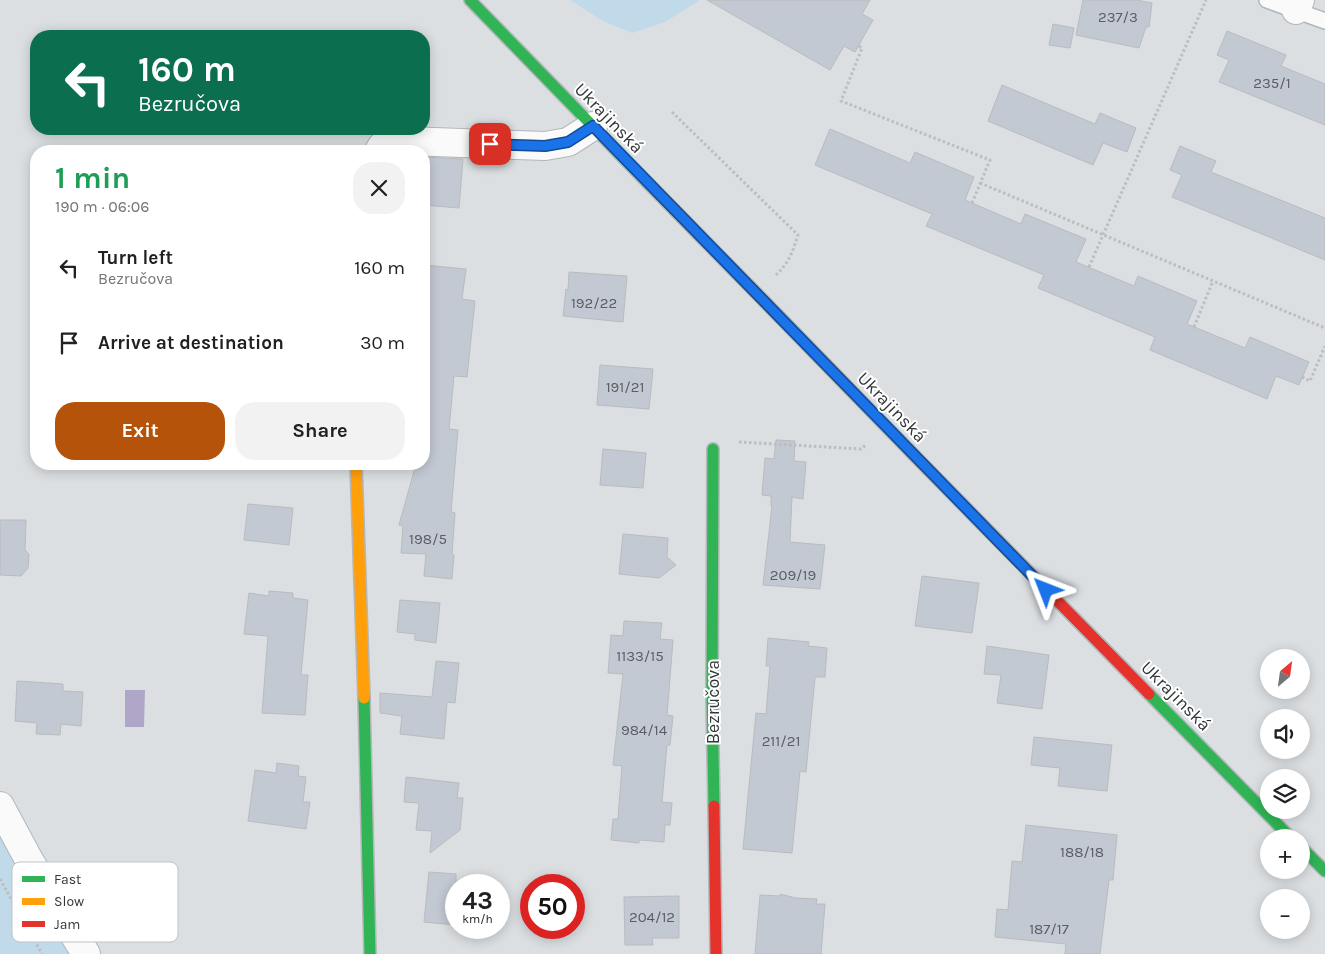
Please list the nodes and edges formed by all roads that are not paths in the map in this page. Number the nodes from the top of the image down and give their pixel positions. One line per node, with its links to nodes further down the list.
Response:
1 (470, 0): 5 (main road, Ukrajinská)
2 (1267, 0): 3 (lane)
3 (1298, 5): 4 (lane)
4 (1325, 22)
5 (593, 126): 6 (street); 10 (main road, Ukrajinská)
6 (387, 145)
7 (713, 449): 17 (main road, Bezručova)
8 (356, 470): 16 (main road)
9 (0, 806): 12 (street)
10 (1282, 829)
11 (1310, 856): 13 (main road)
12 (30, 862)
13 (1325, 871)
14 (79, 942): 15 (street)
15 (86, 954)
16 (370, 954)
17 (716, 954)

